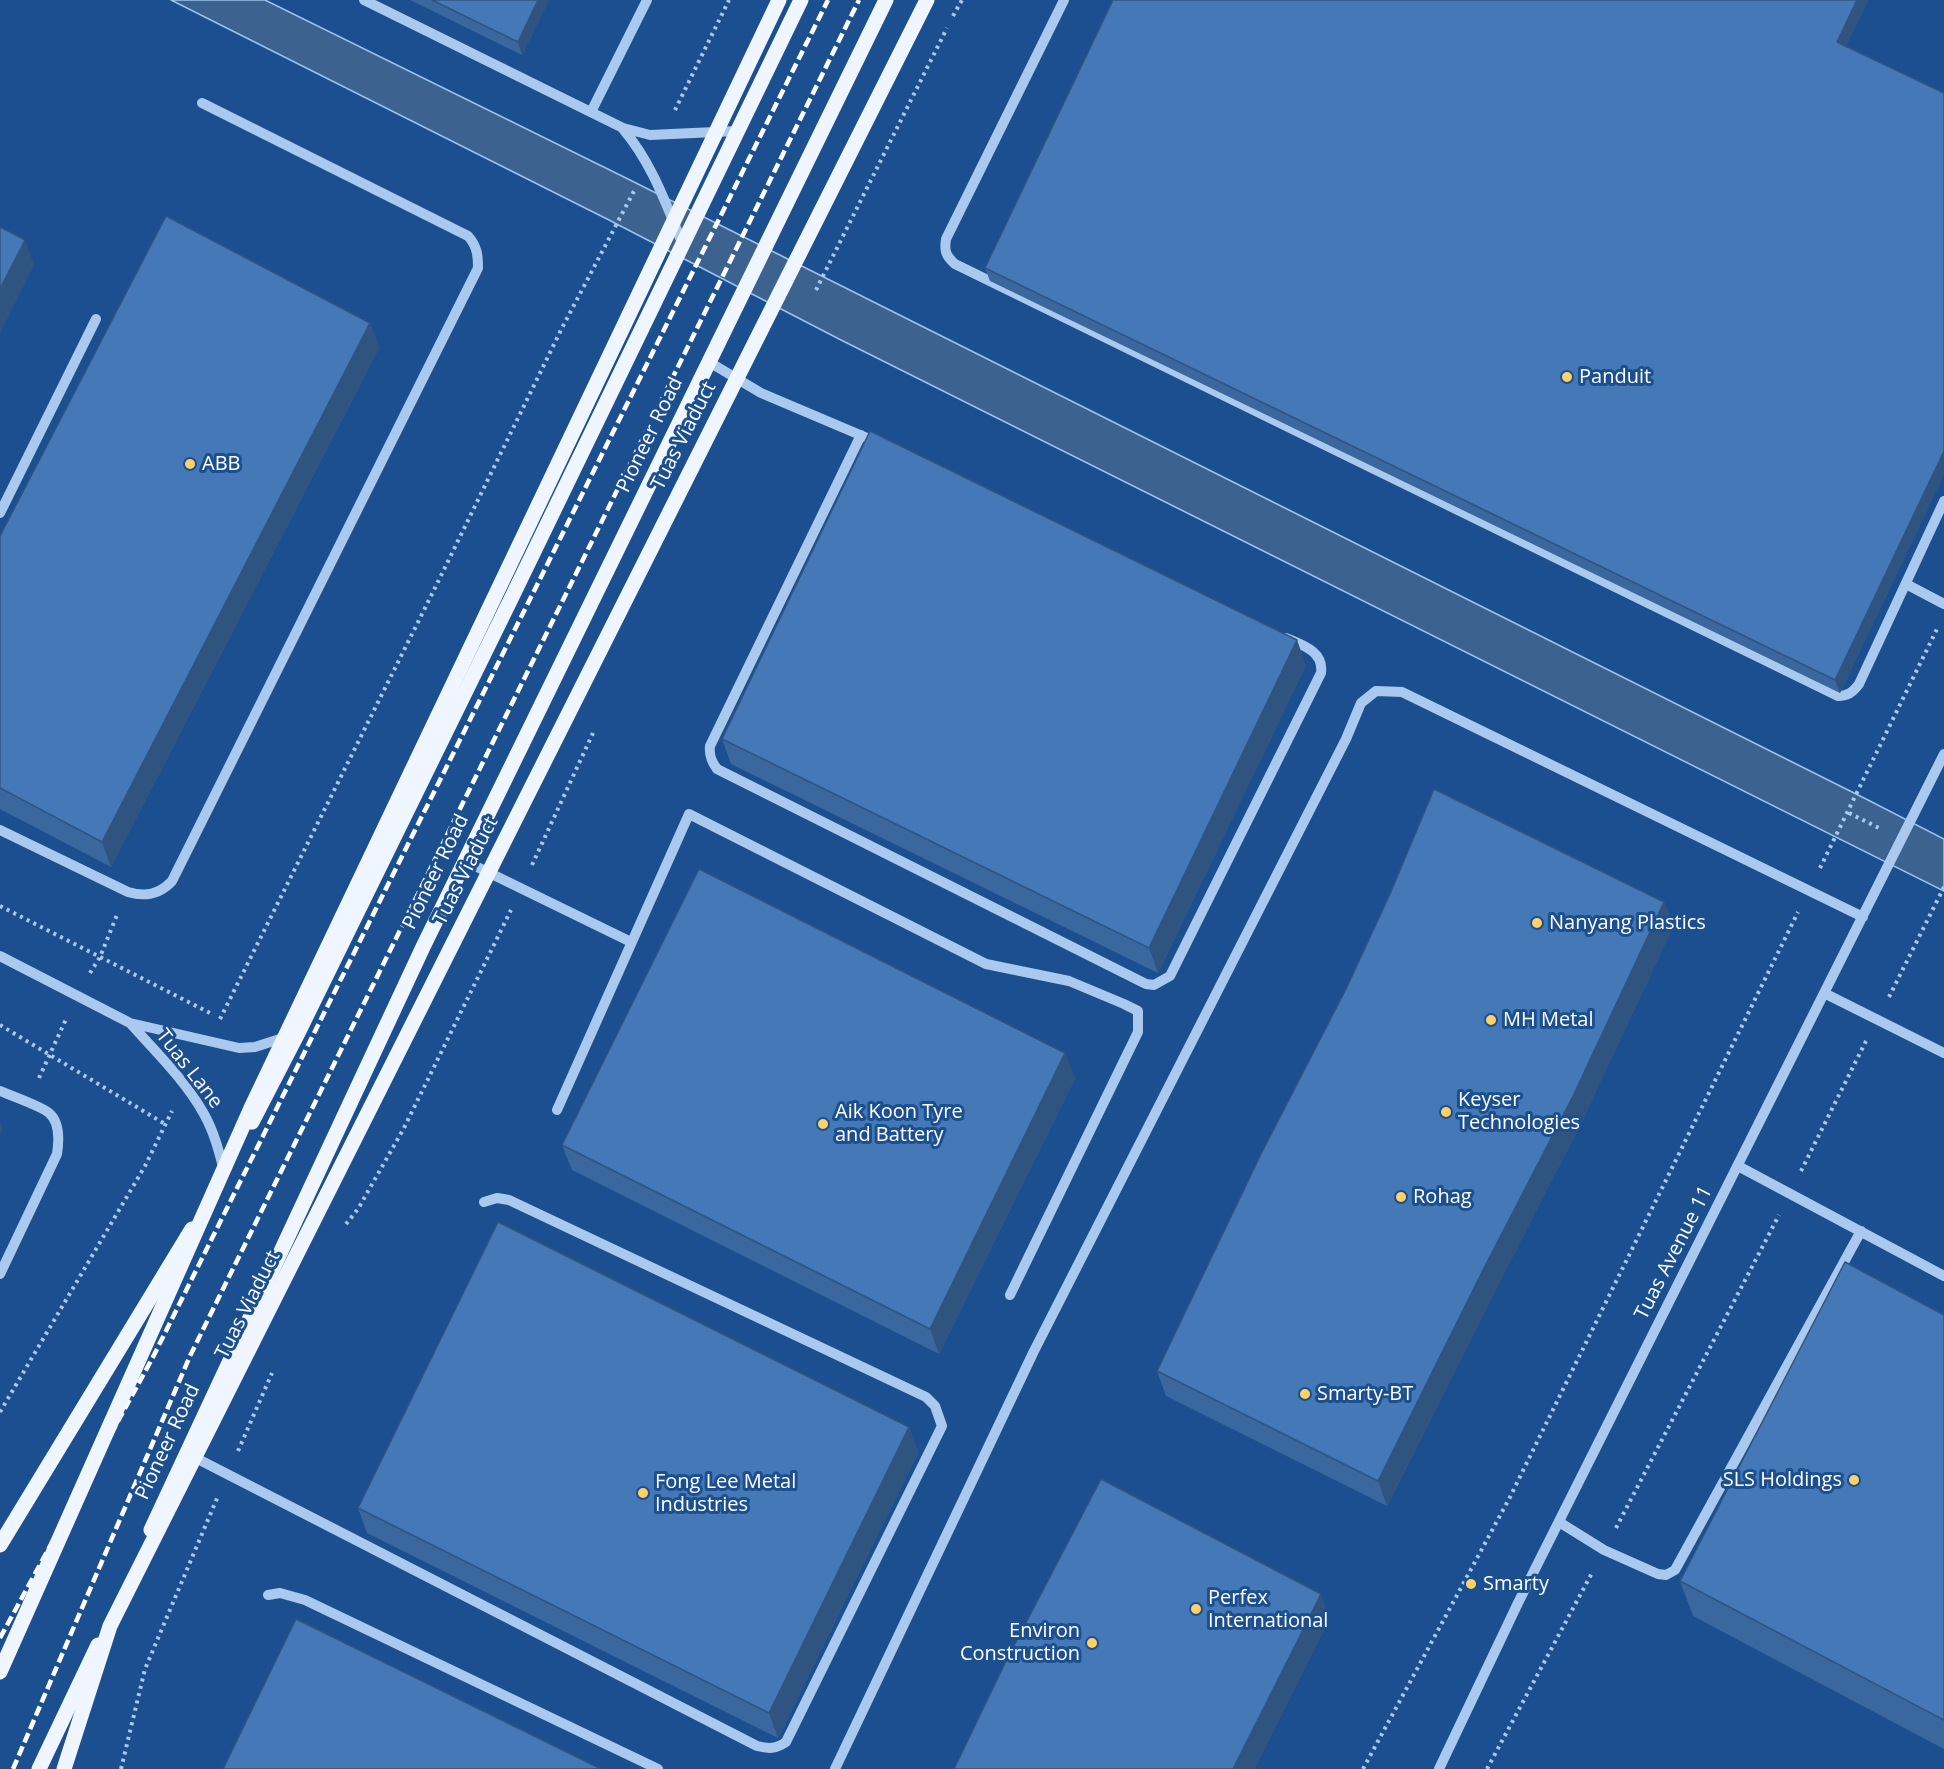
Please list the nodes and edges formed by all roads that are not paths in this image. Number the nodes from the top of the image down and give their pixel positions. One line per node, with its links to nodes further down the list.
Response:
1 (364, 0): 9 (street)
2 (647, 0): 9 (street)
3 (779, 0): 45 (main road, bridge)
4 (801, 0): 11 (main road)
5 (886, 0): 14 (main road, Pioneer Road)
6 (927, 0): 47 (main road, Tuas Viaduct, bridge)
7 (1064, 0): 19 (street)
8 (202, 103): 23 (street)
9 (591, 112): 10 (street)
10 (623, 128): 11 (street); 12 (street)
11 (737, 131): 12 (main road)
12 (683, 245): 30 (main road)
13 (96, 319): 18 (street)
14 (709, 362): 15 (street); 24 (main road, Pioneer Road)
15 (861, 435): 16 (street); 21 (street)
16 (893, 450)
17 (1944, 501): 19 (street)
18 (0, 513)
19 (1906, 584): 20 (street)
20 (1944, 604)
21 (1281, 635)
22 (1944, 754): 25 (street, Tuas Avenue 11)
23 (0, 830)
24 (465, 861): 26 (street); 41 (main road, Pioneer Road)
25 (1863, 917): 28 (street, Tuas Avenue 11); 49 (street)
26 (632, 942): 33 (street); 40 (street)
27 (0, 956): 29 (street, Tuas Lane)
28 (1824, 993): 31 (street); 34 (street, Tuas Avenue 11)
29 (130, 1023): 30 (street, Tuas Lane); 35 (street, Tuas Lane)
30 (298, 1033): 35 (main road)
31 (1944, 1053)
32 (0, 1091): 38 (street)
33 (557, 1110)
34 (1738, 1166): 37 (street); 42 (street, Tuas Avenue 11)
35 (225, 1174): 43 (main road)
36 (484, 1202): 41 (street)
37 (1861, 1231): 39 (street); 42 (street)
38 (0, 1274)
39 (1944, 1276)
40 (1010, 1295)
41 (186, 1453): 46 (main road, Pioneer Road)
42 (1559, 1522): 50 (street, Tuas Avenue 11)
43 (0, 1545)
44 (268, 1595): 48 (street)
45 (0, 1671)
46 (39, 1769)
47 (64, 1769)
48 (658, 1769)
49 (835, 1769)
50 (1440, 1769)

